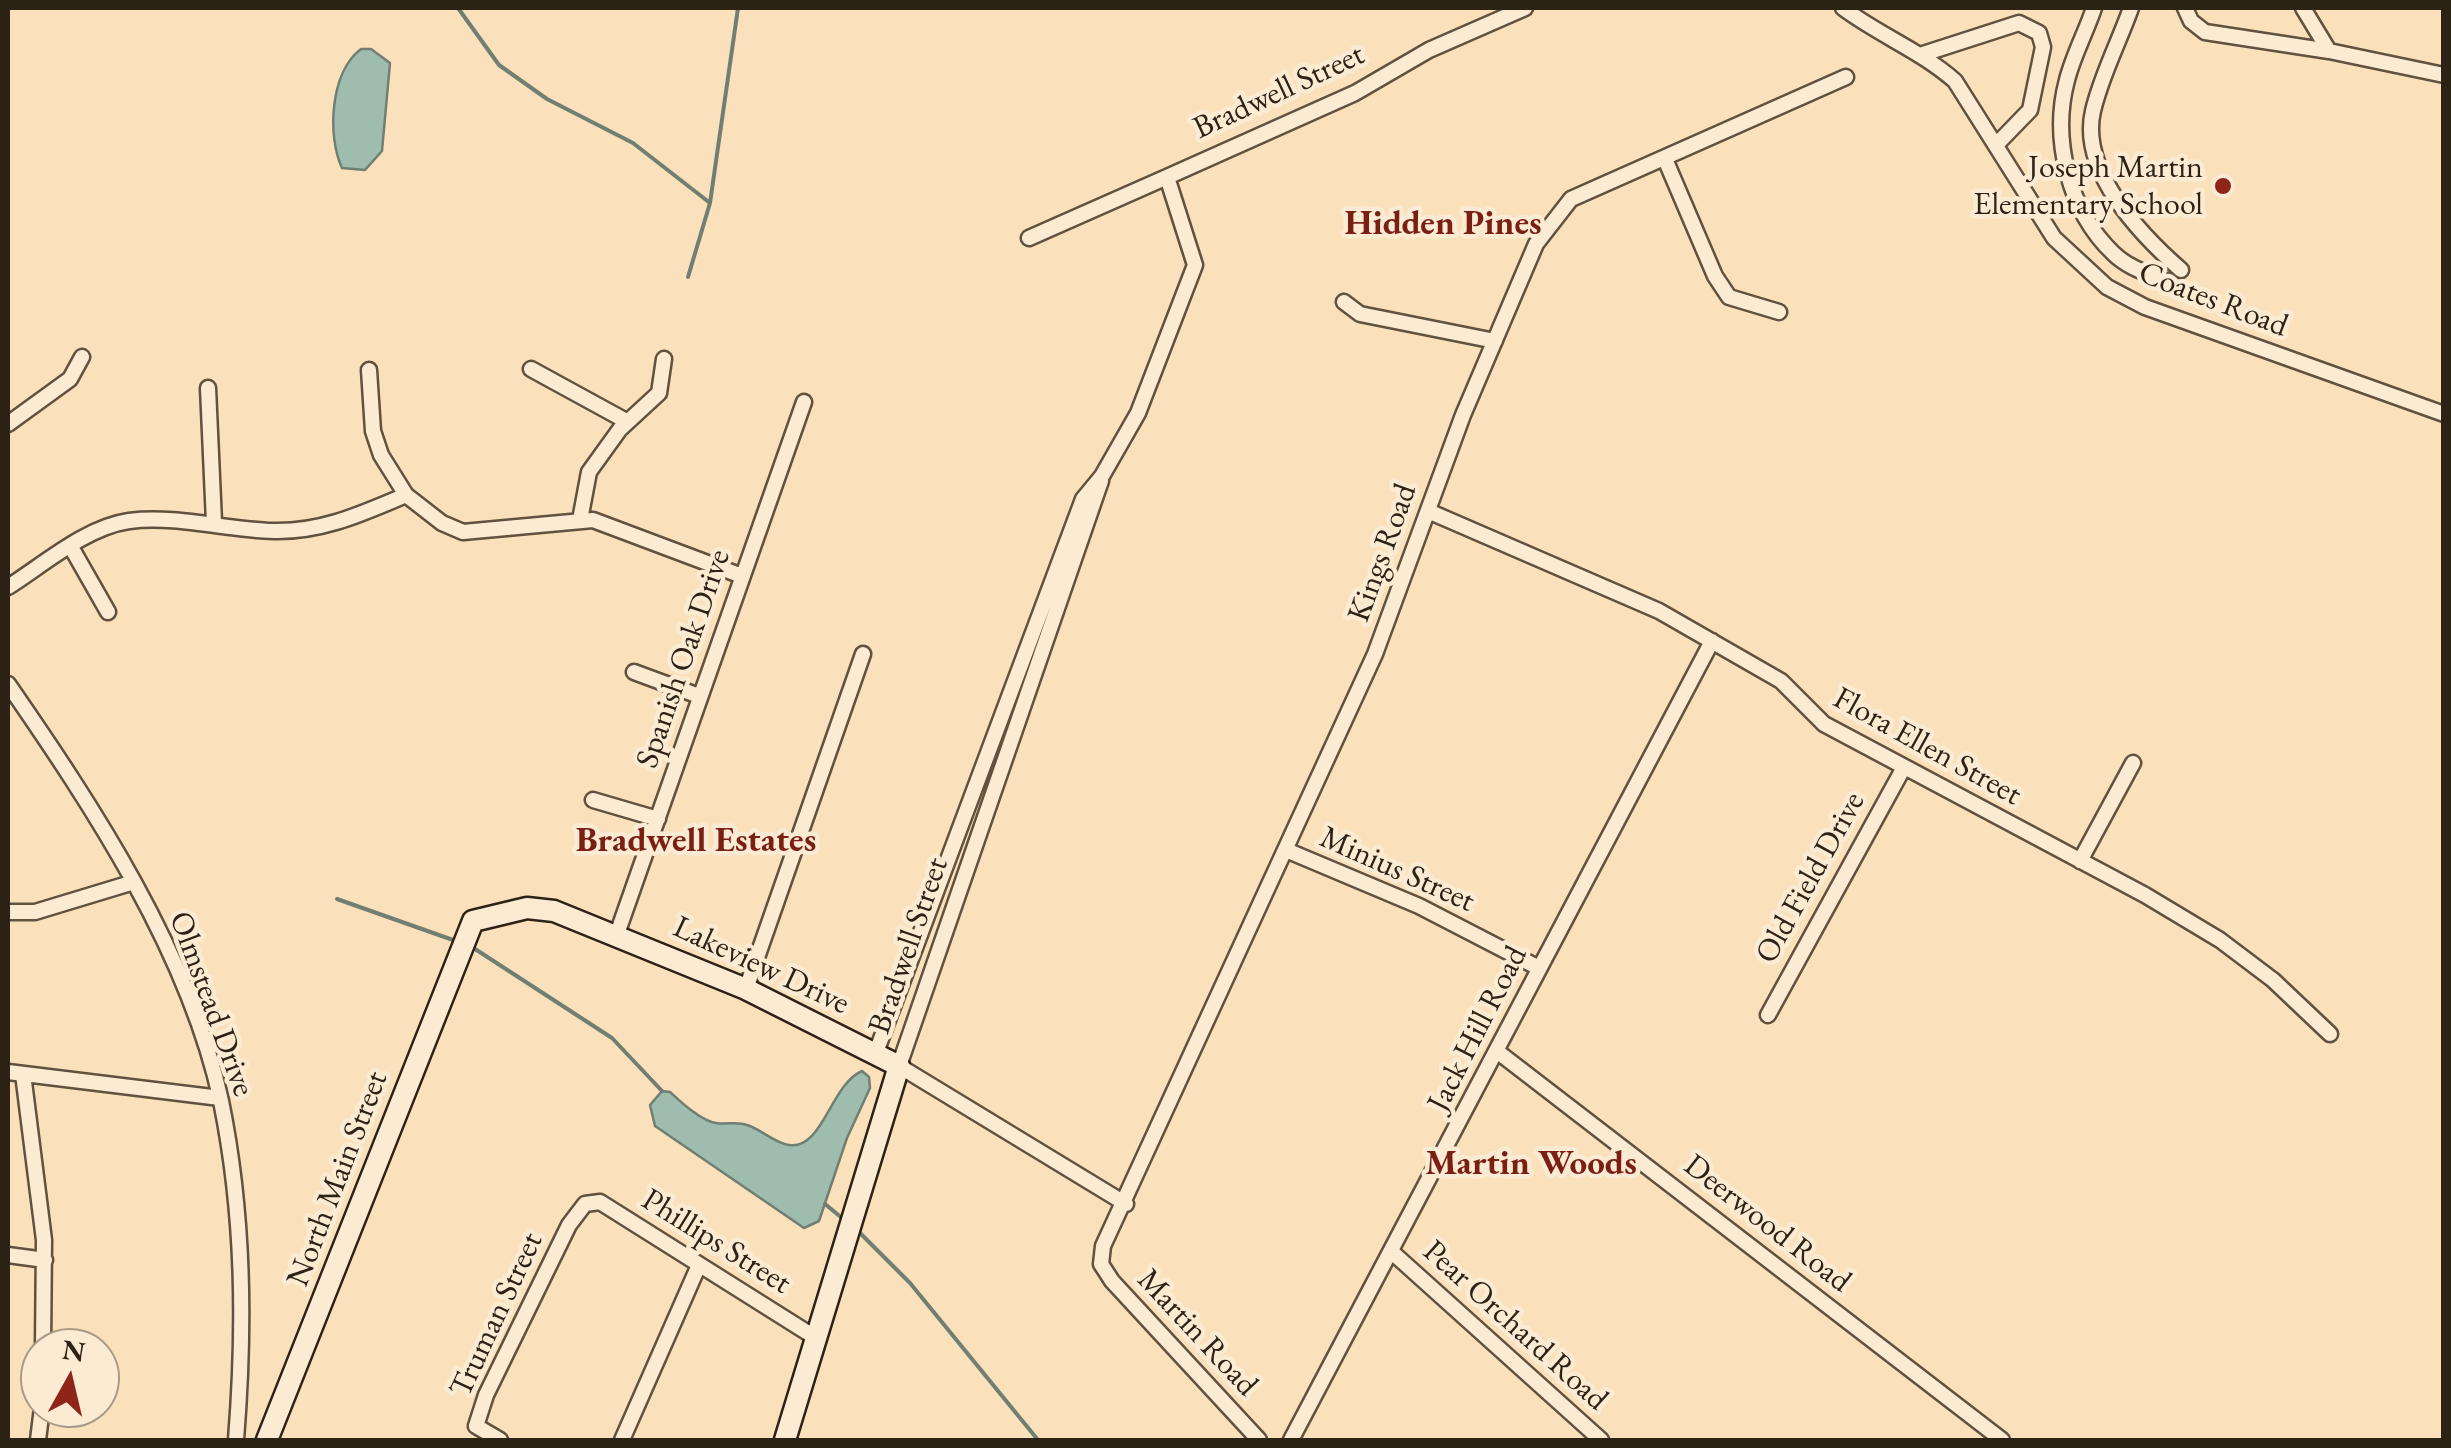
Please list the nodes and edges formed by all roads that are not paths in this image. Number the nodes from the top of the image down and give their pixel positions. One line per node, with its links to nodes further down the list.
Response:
1 (1525, 8): 13 (street, Bradwell Street)
2 (1843, 8): 8 (street, Coates Road)
3 (2094, 8): 16 (street)
4 (2130, 8): 15 (street)
5 (2185, 8): 7 (street)
6 (2302, 8): 7 (street)
7 (2329, 51): 9 (street)
8 (1920, 54): 11 (street, Coates Road); 11 (street)
9 (2444, 76)
10 (1846, 77): 12 (street, Kings Road)
11 (1997, 144): 26 (street, Coates Road)
12 (1666, 158): 18 (street); 19 (street, Kings Road)
13 (1167, 177): 14 (street, Bradwell Street); 29 (street, Bradwell Street)
14 (1029, 238)
15 (2180, 270)
16 (2174, 286)
17 (1344, 302): 19 (street)
18 (1779, 312)
19 (1495, 341): 31 (street, Kings Road)
20 (82, 357): 28 (street)
21 (664, 359): 27 (street)
22 (531, 368): 27 (street)
23 (370, 370): 30 (street)
24 (208, 388): 33 (street)
25 (804, 402): 35 (street, Spanish Oak Drive)
26 (2444, 414)
27 (628, 422): 32 (street)
28 (8, 424)
29 (1102, 476): 58 (street, Bradwell Street); 59 (street, Bradwell Street)
30 (406, 495): 32 (street); 33 (street)
31 (1428, 511): 38 (street, Flora Ellen Street); 47 (street, Kings Road)
32 (580, 520): 35 (street)
33 (214, 522): 34 (street)
34 (72, 547): 36 (street); 37 (street)
35 (742, 576): 42 (street, Spanish Oak Drive)
36 (8, 587)
37 (108, 612)
38 (1712, 641): 44 (street, Flora Ellen Street); 53 (street, Jack Hill Road)
39 (863, 654): 54 (street)
40 (634, 672): 42 (street)
41 (8, 684): 49 (street, Olmstead Drive)
42 (700, 696): 46 (street, Spanish Oak Drive)
43 (2134, 763): 48 (street)
44 (1902, 768): 48 (street, Flora Ellen Street); 55 (street, Old Field Drive)
45 (593, 800): 46 (street)
46 (658, 819): 51 (street, Spanish Oak Drive)
47 (1286, 850): 53 (street, Minius Street); 63 (street, Kings Road)
48 (2080, 861): 56 (street, Flora Ellen Street)
49 (134, 882): 50 (street); 61 (street, Olmstead Drive)
50 (8, 912)
51 (616, 934): 52 (street, Lakeview Drive); 54 (street, Lakeview Drive)
52 (465, 939): 71 (street, North Main Street)
53 (1539, 968): 57 (street, Jack Hill Road)
54 (746, 989): 58 (street, Lakeview Drive)
55 (1768, 1014)
56 (2330, 1034)
57 (1498, 1052): 64 (street, Jack Hill Road); 78 (street, Deerwood Road)
58 (876, 1055): 59 (street, Lakeview Drive)
59 (900, 1066): 63 (street, Lakeview Drive); 69 (street, Bradwell Street)
60 (15, 1073): 61 (street); 66 (street)
61 (220, 1098): 70 (street, Olmstead Drive)
62 (585, 1204): 67 (street, Phillips Street); 72 (street, Truman Street)
63 (1126, 1204): 75 (street, Martin Road)
64 (1392, 1253): 76 (street, Jack Hill Road); 77 (street, Pear Orchard Road)
65 (8, 1255): 66 (street)
66 (45, 1260): 68 (street)
67 (699, 1264): 69 (street, Phillips Street); 73 (street)
68 (43, 1328)
69 (816, 1338): 74 (street, Bradwell Street)
70 (236, 1440)
71 (267, 1440)
72 (500, 1440)
73 (622, 1440)
74 (786, 1440)
75 (1260, 1440)
76 (1291, 1440)
77 (1600, 1440)
78 (2002, 1440)

